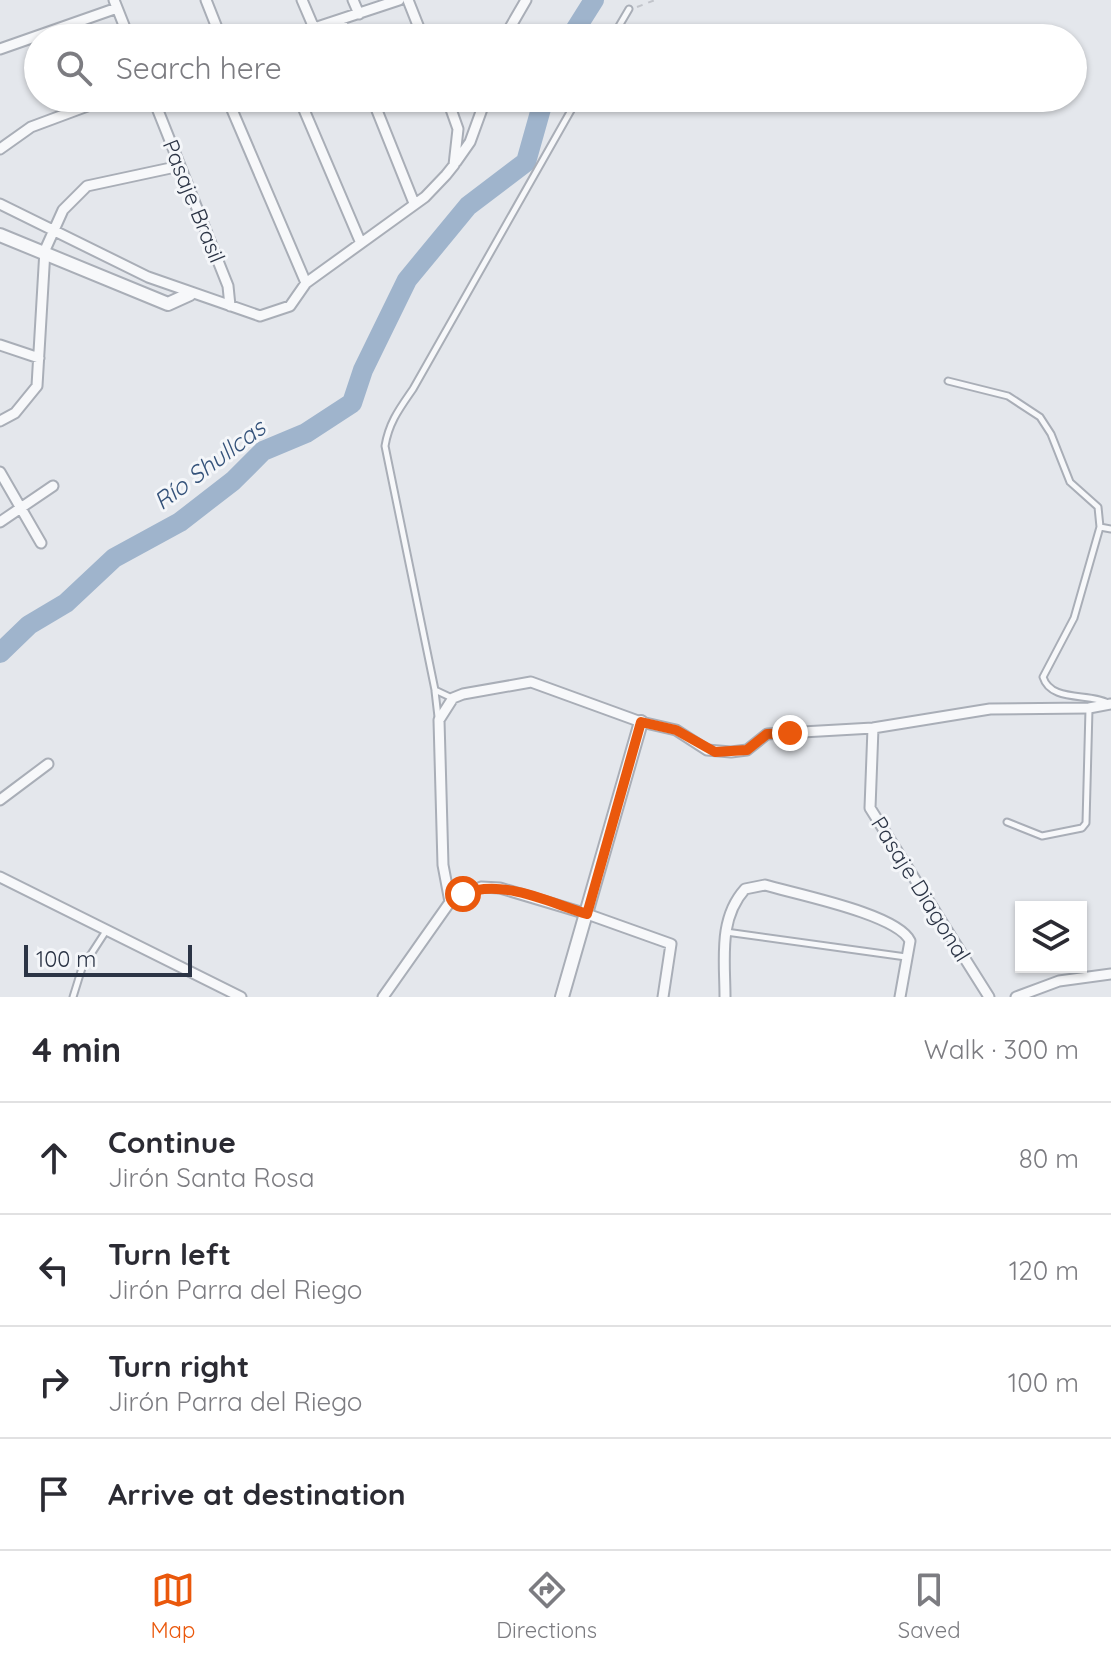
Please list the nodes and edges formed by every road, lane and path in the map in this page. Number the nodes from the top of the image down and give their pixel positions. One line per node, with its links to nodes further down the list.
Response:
1 (206, 0): 14 (street)
2 (302, 0): 15 (street)
3 (353, 0): 10 (street)
4 (399, 0): 10 (street)
5 (408, 0): 18 (street)
6 (526, 0): 19 (street)
7 (655, 0): 9 (path)
8 (115, 4): 12 (street); 13 (street)
9 (629, 9): 20 (lane)
10 (359, 14): 11 (street)
11 (341, 20): 16 (street); 17 (street)
12 (64, 24)
13 (123, 24)
14 (215, 24)
15 (312, 24)
16 (328, 24)
17 (343, 24)
18 (417, 24)
19 (512, 24)
20 (620, 24)
21 (24, 40): 22 (street)
22 (0, 49)
23 (71, 112): 31 (street)
24 (159, 112): 33 (street, Pasaje Brasil)
25 (233, 112): 40 (street)
26 (305, 112): 38 (street)
27 (378, 112): 34 (street)
28 (452, 112): 32 (street)
29 (481, 112): 32 (street)
30 (570, 112): 54 (lane)
31 (0, 149)
32 (454, 165): 34 (street)
33 (180, 166): 36 (street); 42 (street, Pasaje Brasil)
34 (414, 203): 38 (street)
35 (0, 204): 36 (street)
36 (53, 232): 39 (street); 41 (street)
37 (0, 235): 39 (street)
38 (360, 241): 40 (street)
39 (45, 250): 41 (street); 44 (street)
40 (306, 283): 42 (street)
41 (190, 294): 42 (street)
42 (230, 306)
43 (0, 345): 44 (street)
44 (39, 358): 46 (street)
45 (948, 381): 51 (lane)
46 (0, 421)
47 (0, 472): 49 (street)
48 (53, 486): 49 (street)
49 (21, 508): 50 (street); 53 (street)
50 (0, 522)
51 (1100, 527): 52 (lane); 56 (lane)
52 (1111, 529)
53 (41, 543)
54 (435, 690): 55 (lane); 58 (lane)
55 (453, 698): 58 (street); 59 (street)
56 (1111, 704): 57 (street)
57 (1089, 708): 60 (street); 63 (lane)
58 (439, 720): 65 (street)
59 (641, 722): 60 (street); 66 (street)
60 (873, 728): 79 (street, Pasaje Diagonal)
61 (48, 764): 62 (street)
62 (0, 800)
63 (1007, 822)
64 (0, 877): 67 (street)
65 (450, 902): 66 (street); 74 (street)
66 (587, 914): 75 (street); 76 (street)
67 (106, 930): 72 (lane); 73 (street)
68 (725, 932): 69 (lane); 69 (street); 77 (street)
69 (907, 957): 78 (street)
70 (1111, 974): 71 (street)
71 (1030, 995): 80 (street)
72 (73, 997)
73 (241, 997)
74 (383, 997)
75 (562, 997)
76 (663, 997)
77 (725, 997)
78 (900, 997)
79 (989, 997)
80 (1016, 997)

